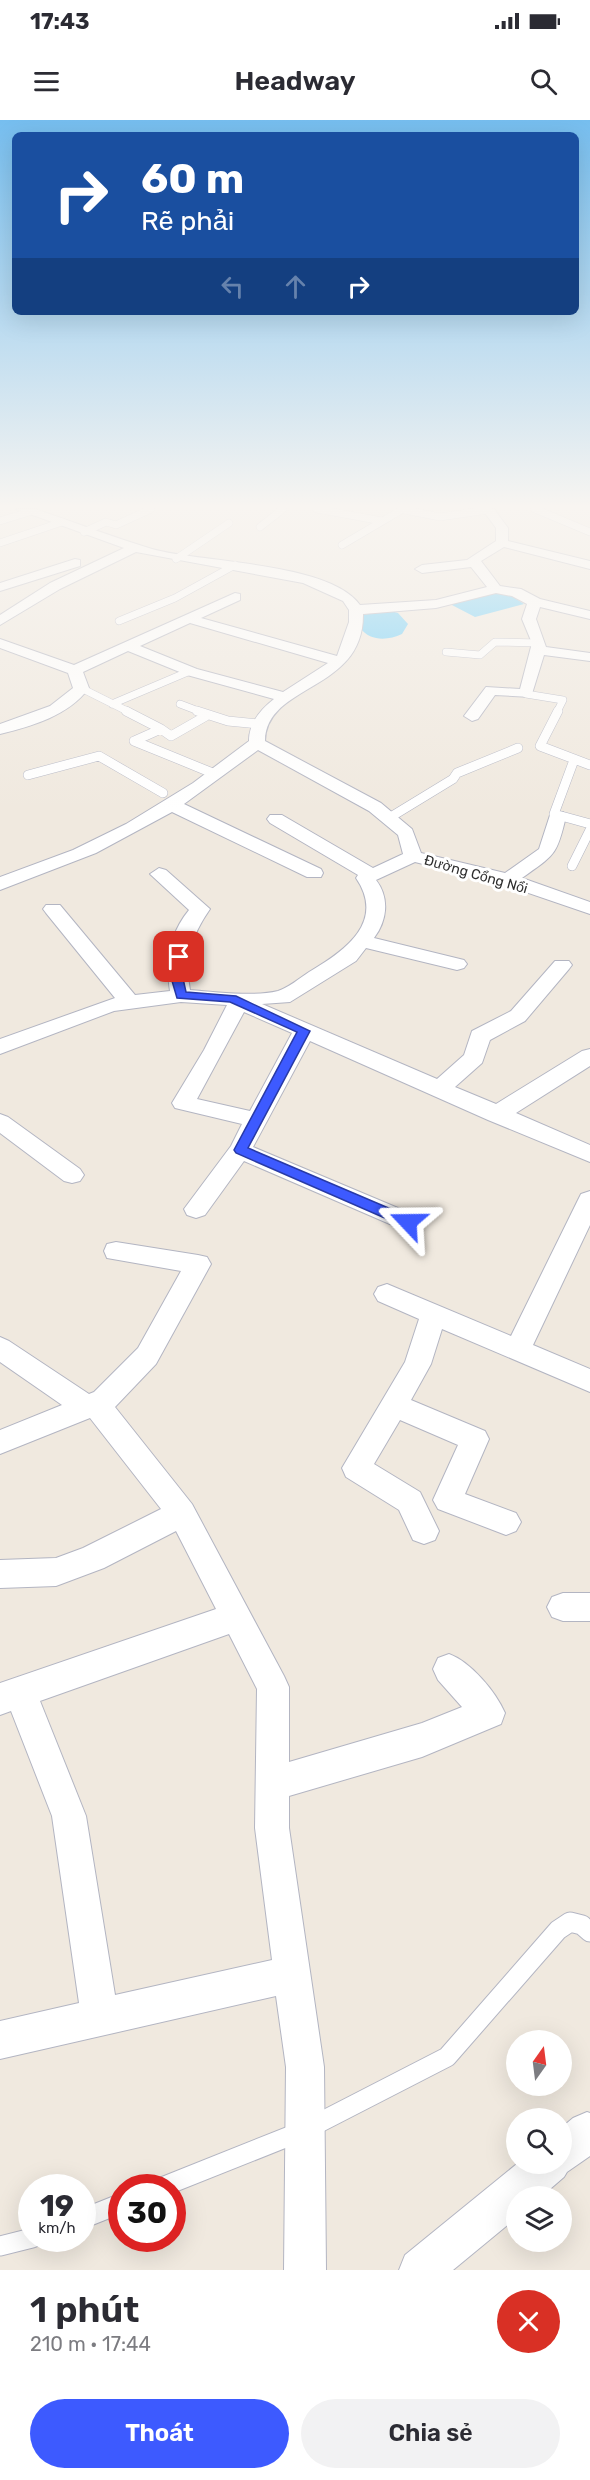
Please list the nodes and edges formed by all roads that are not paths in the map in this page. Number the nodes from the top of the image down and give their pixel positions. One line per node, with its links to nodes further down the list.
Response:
1 (18, 609): 10 (street)
2 (147, 609): 11 (lane)
3 (210, 609): 9 (street)
4 (365, 609): 7 (street)
5 (532, 609): 14 (street)
6 (566, 609): 8 (street)
7 (356, 610): 17 (street)
8 (590, 615)
9 (191, 619): 13 (street); 17 (street)
10 (0, 621)
11 (119, 621)
12 (0, 643): 18 (street)
13 (130, 646): 18 (street); 19 (street)
14 (539, 647): 15 (lane); 16 (street); 21 (street)
15 (446, 652)
16 (590, 657)
17 (340, 662): 22 (street)
18 (75, 670): 20 (street)
19 (190, 671): 22 (street); 23 (lane)
20 (81, 688): 23 (lane); 27 (street)
21 (526, 694): 26 (street); 31 (lane)
22 (285, 697): 29 (street)
23 (112, 704): 28 (lane)
24 (180, 704): 25 (lane)
25 (206, 716): 28 (lane); 29 (lane)
26 (472, 716)
27 (1, 726)
28 (160, 729): 33 (lane)
29 (257, 733): 33 (street); 37 (street, Đường Cổng Nổi)
30 (518, 747): 37 (lane)
31 (574, 760): 32 (lane); 36 (lane)
32 (590, 765)
33 (208, 771): 35 (street)
34 (28, 775): 35 (lane)
35 (166, 798): 43 (street); 44 (street)
36 (557, 816): 39 (lane); 47 (street)
37 (389, 818): 41 (street, Đường Cổng Nổi)
38 (276, 819): 46 (street)
39 (590, 824)
40 (590, 830): 42 (lane)
41 (413, 856): 46 (street); 47 (street, Đường Cổng Nổi)
42 (572, 866)
43 (2, 871)
44 (314, 873)
45 (159, 874): 53 (street)
46 (372, 875): 50 (street)
47 (508, 880): 48 (street, Đường Cổng Nổi)
48 (590, 908)
49 (52, 909): 55 (street)
50 (361, 941): 51 (street); 54 (street)
51 (457, 964)
52 (562, 965): 60 (street)
53 (181, 996): 54 (street); 55 (street)
54 (236, 1000): 57 (street); 62 (street)
55 (131, 1004): 58 (street)
56 (0, 1025): 58 (street)
57 (304, 1031): 60 (street); 62 (street)
58 (9, 1044)
59 (590, 1056): 61 (street)
60 (438, 1090): 61 (street)
61 (496, 1115): 65 (street)
62 (257, 1120): 64 (street)
63 (0, 1122): 66 (street)
64 (240, 1150): 68 (street); 69 (street)
65 (590, 1154)
66 (72, 1175)
67 (590, 1200): 74 (street)
68 (196, 1209)
69 (408, 1222)
70 (116, 1251): 76 (street)
71 (387, 1294): 72 (street)
72 (433, 1314): 74 (street); 77 (street)
73 (0, 1347): 76 (street)
74 (517, 1350): 75 (street)
75 (590, 1382)
76 (91, 1405): 78 (street); 79 (street)
77 (394, 1405): 80 (street); 81 (street)
78 (0, 1442)
79 (182, 1513): 82 (street); 83 (street)
80 (506, 1522)
81 (424, 1531)
82 (0, 1574)
83 (236, 1617): 85 (street); 86 (street)
84 (449, 1669): 86 (street)
85 (10, 1696): 89 (street)
86 (273, 1784): 88 (street)
87 (590, 1932): 91 (lane)
88 (292, 1974): 89 (street); 91 (street)
89 (100, 2017): 90 (street)
90 (0, 2040)
91 (305, 2130): 95 (lane); 98 (street)
92 (590, 2136): 93 (street)
93 (572, 2145)
94 (537, 2174): 99 (street)
95 (186, 2177)
96 (18, 2242): 97 (lane)
97 (0, 2246)
98 (305, 2270)
99 (420, 2270)

